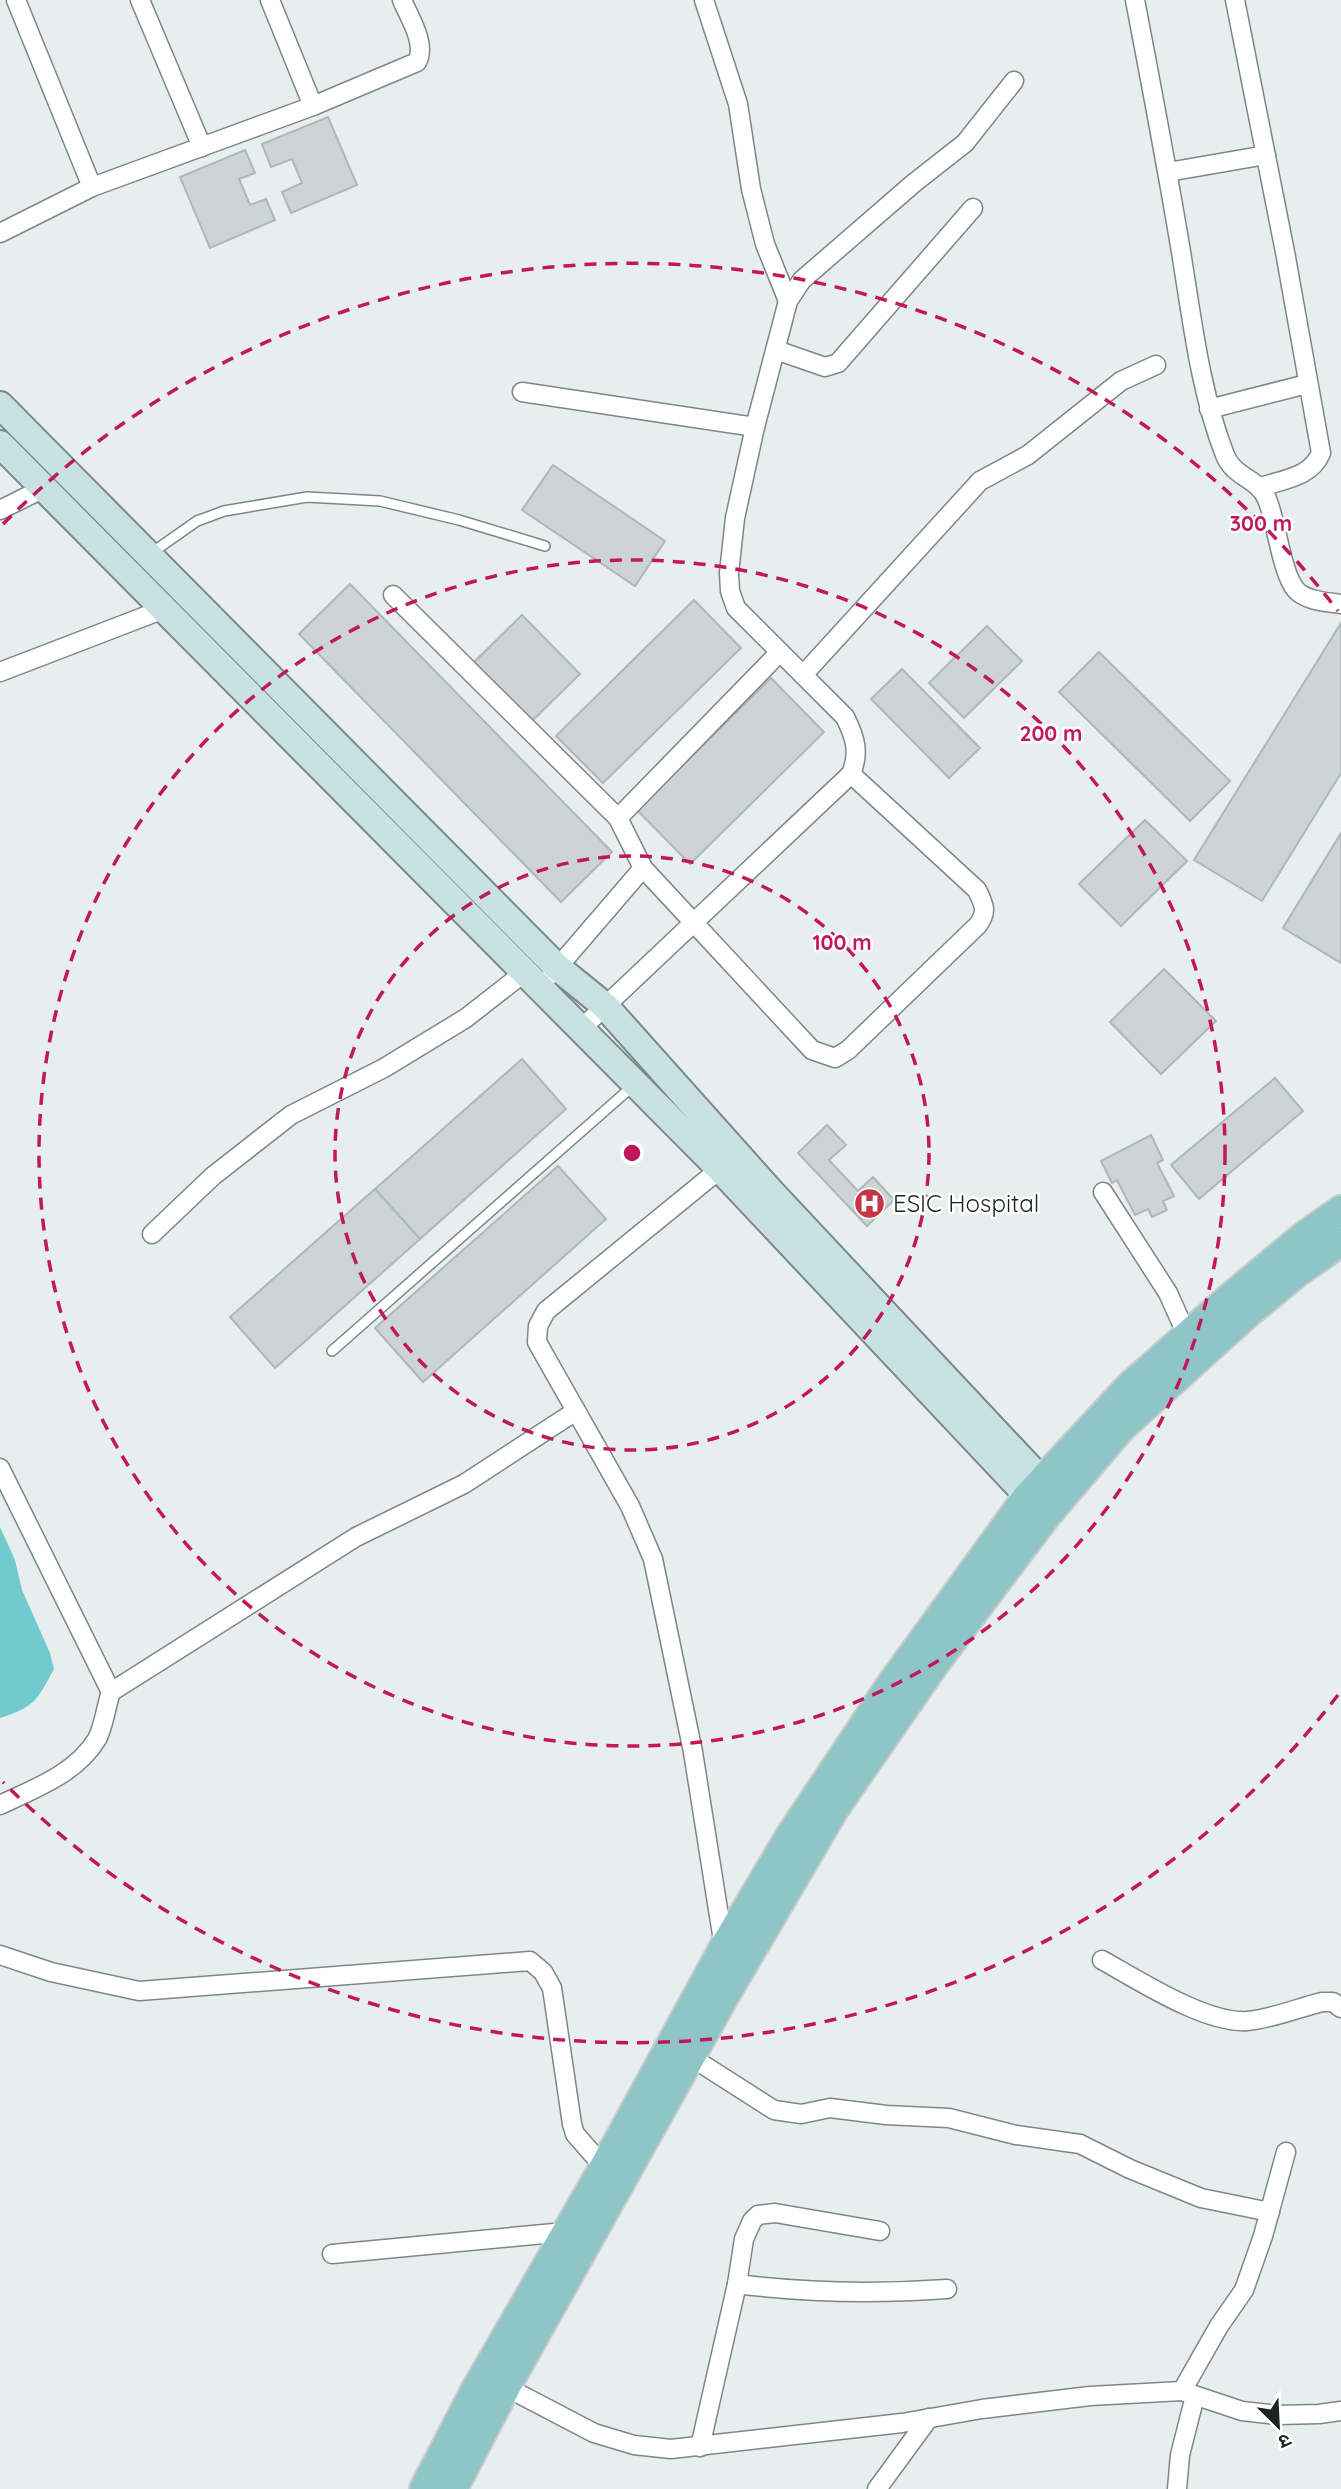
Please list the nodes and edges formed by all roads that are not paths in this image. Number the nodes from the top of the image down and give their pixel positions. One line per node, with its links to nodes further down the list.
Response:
1 (16, 0): 13 (street)
2 (140, 0): 10 (street)
3 (270, 0): 9 (street)
4 (402, 0): 9 (street)
5 (704, 0): 16 (street)
6 (1135, 0): 12 (street)
7 (1235, 0): 11 (street)
8 (1014, 81): 16 (street)
9 (313, 106): 10 (street)
10 (202, 147): 13 (street)
11 (1266, 155): 12 (street); 19 (street)
12 (1168, 172): 22 (street)
13 (92, 187): 15 (street)
14 (973, 208): 17 (street)
15 (0, 233)
16 (788, 301): 17 (street)
17 (776, 351): 23 (street)
18 (1156, 366): 35 (street)
19 (1307, 384): 22 (street); 25 (street)
20 (522, 392): 23 (street)
21 (0, 405): 29 (main road)
22 (1209, 409): 25 (street)
23 (755, 427): 33 (street)
24 (0, 444): 26 (main road)
25 (1261, 487): 31 (street)
26 (44, 488): 27 (street); 32 (main road)
27 (0, 510)
28 (545, 546): 29 (lane)
29 (149, 556): 40 (main road)
30 (393, 594): 37 (street)
31 (1341, 604)
32 (164, 609): 34 (street); 41 (main road)
33 (780, 652): 35 (street); 37 (street)
34 (0, 672)
35 (803, 675): 36 (street)
36 (851, 774): 39 (street); 39 (street)
37 (618, 818): 38 (street)
38 (643, 867): 39 (street); 40 (street)
39 (694, 922): 42 (street)
40 (557, 967): 41 (street); 42 (main road)
41 (532, 980): 43 (main road); 48 (street)
42 (605, 1006): 43 (street); 54 (main road)
43 (581, 1029): 44 (main road)
44 (636, 1084): 45 (main road); 51 (lane)
45 (720, 1169): 52 (street); 54 (main road)
46 (1102, 1192): 50 (street)
47 (1341, 1210): 50 (main road)
48 (152, 1234)
49 (1341, 1242): 50 (main road)
50 (1193, 1347): 54 (main road)
51 (332, 1351)
52 (576, 1411): 55 (street); 57 (street)
53 (0, 1468): 55 (street)
54 (1043, 1499): 57 (main road); 61 (main road)
55 (111, 1692): 56 (street)
56 (0, 1805)
57 (724, 1947): 63 (main road)
58 (0, 1955): 63 (street)
59 (1102, 1960): 60 (street)
60 (1341, 2008)
61 (691, 2057): 64 (street); 70 (main road)
62 (1286, 2151): 64 (street)
63 (604, 2167): 66 (main road)
64 (1269, 2212): 71 (street)
65 (880, 2231): 68 (street)
66 (565, 2232): 67 (street); 75 (main road)
67 (332, 2254)
68 (737, 2284): 69 (street); 74 (street)
69 (947, 2289)
70 (506, 2386): 74 (street); 76 (main road)
71 (1188, 2394): 72 (street); 73 (street); 78 (street)
72 (1341, 2411)
73 (929, 2418): 74 (street); 77 (street)
74 (700, 2447)
75 (424, 2489)
76 (453, 2489)
77 (877, 2489)
78 (1178, 2489)

